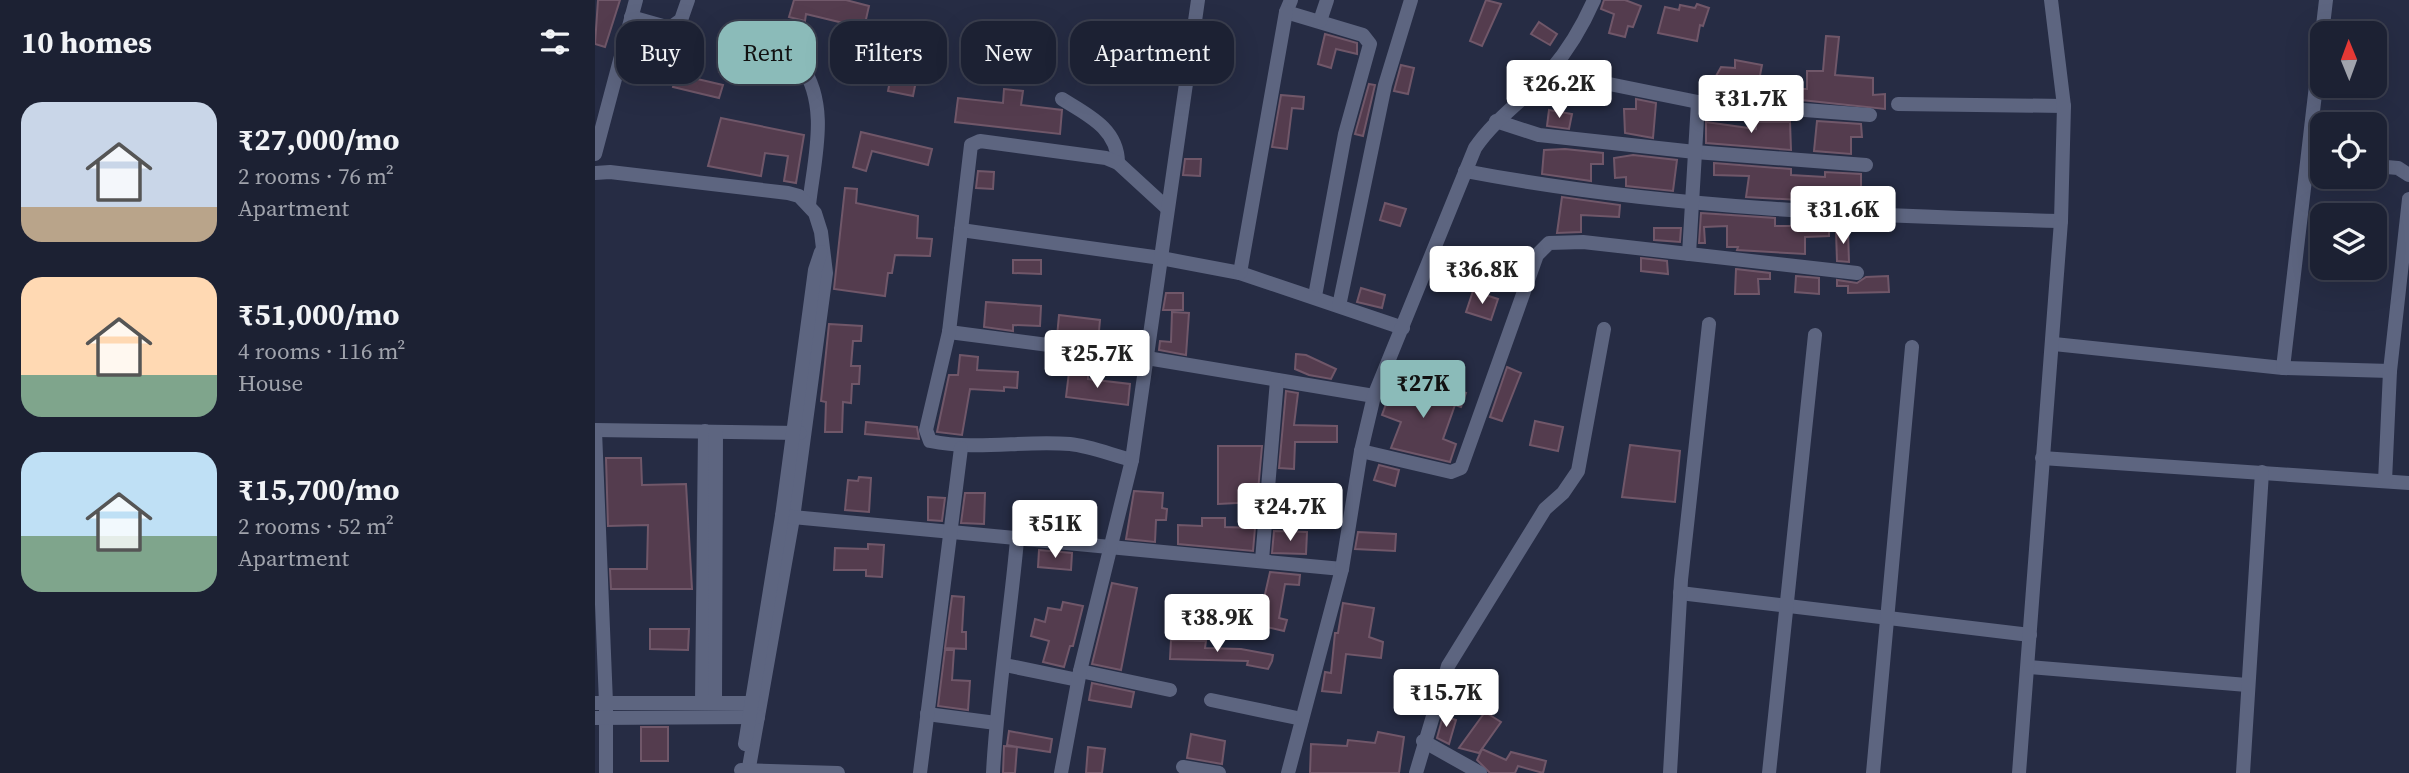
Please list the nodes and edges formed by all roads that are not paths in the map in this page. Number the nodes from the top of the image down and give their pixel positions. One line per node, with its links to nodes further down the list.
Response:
1 (636, 0): 10 (street)
2 (688, 0): 10 (street)
3 (1198, 0): 35 (street)
4 (1327, 0): 11 (street)
5 (1411, 0): 44 (street)
6 (1594, 0): 12 (street)
7 (2051, 0): 17 (street)
8 (2326, 0): 18 (street)
9 (1289, 6): 11 (street); 40 (street)
10 (631, 17): 21 (street)
11 (1319, 21): 43 (street)
12 (1550, 72): 15 (street); 20 (street)
13 (810, 84): 34 (street)
14 (1062, 99): 24 (street)
15 (1698, 102): 19 (street); 22 (street)
16 (1898, 104): 17 (street)
17 (2064, 106): 36 (street)
18 (2318, 112)
19 (1870, 115)
20 (1496, 121): 22 (street); 28 (street)
21 (597, 135): 23 (street)
22 (1695, 152): 25 (street); 33 (street)
23 (595, 154)
24 (1118, 163): 35 (street); 37 (street)
25 (1866, 165)
26 (595, 166): 29 (street)
27 (2387, 167): 30 (street)
28 (1465, 170): 33 (street); 46 (street)
29 (602, 173): 34 (street)
30 (2409, 175)
31 (2311, 189): 53 (street)
32 (2409, 198): 42 (street)
33 (1692, 200): 36 (street); 38 (street)
34 (809, 205): 59 (street)
35 (1167, 208): 39 (street)
36 (2061, 221): 50 (street)
37 (961, 230): 39 (street); 48 (street)
38 (1689, 254): 41 (street); 62 (street)
39 (1161, 258): 40 (street); 52 (street)
40 (1240, 273): 43 (street)
41 (1857, 273)
42 (2406, 273): 54 (street)
43 (1315, 296): 44 (street)
44 (1339, 306): 46 (street)
45 (1709, 324): 74 (street)
46 (1403, 328): 56 (street)
47 (1604, 329): 90 (street)
48 (949, 332): 52 (street); 61 (street)
49 (1815, 335): 75 (street)
50 (2054, 344): 53 (street); 63 (street)
51 (1912, 347): 76 (street)
52 (1147, 358): 55 (street); 64 (street)
53 (2283, 368): 54 (street)
54 (2390, 371): 66 (street)
55 (1277, 380): 56 (street); 72 (street)
56 (1374, 396): 62 (street)
57 (595, 431): 58 (street); 60 (street)
58 (711, 435): 59 (street); 60 (street); 84 (street)
59 (797, 437): 68 (street)
60 (595, 439): 86 (street)
61 (961, 448): 64 (street); 69 (street)
62 (1360, 451): 73 (street)
63 (2042, 458): 65 (street); 77 (street)
64 (1132, 460): 71 (street)
65 (2262, 472): 66 (street); 81 (street)
66 (2385, 481): 67 (street)
67 (2409, 483)
68 (787, 517): 69 (street); 85 (street)
69 (952, 533): 70 (street); 87 (street)
70 (1017, 540): 71 (street); 78 (street)
71 (1112, 547): 72 (street); 80 (street)
72 (1262, 560): 73 (street)
73 (1342, 569): 88 (street)
74 (1680, 593): 75 (street); 102 (street)
75 (1787, 606): 76 (street); 103 (street)
76 (1885, 617): 77 (street); 104 (street)
77 (2031, 635): 79 (street)
78 (1005, 665): 80 (street); 89 (street)
79 (2029, 667): 81 (street); 105 (street)
80 (1079, 675): 82 (street); 97 (street)
81 (2246, 685): 106 (street)
82 (1170, 690)
83 (1211, 700): 88 (street)
84 (708, 702): 85 (street); 86 (street)
85 (755, 710): 86 (street); 92 (street)
86 (601, 711): 93 (street)
87 (927, 714): 89 (street); 95 (street)
88 (1302, 719): 99 (street)
89 (996, 723): 96 (street)
90 (1423, 741): 100 (street); 101 (street)
91 (1183, 766): 98 (street)
92 (745, 772): 94 (street)
93 (606, 773)
94 (838, 773)
95 (920, 773)
96 (993, 773)
97 (1061, 773)
98 (1219, 773)
99 (1289, 773)
100 (1416, 773)
101 (1480, 773)
102 (1670, 773)
103 (1769, 773)
104 (1873, 773)
105 (2019, 773)
106 (2242, 773)

